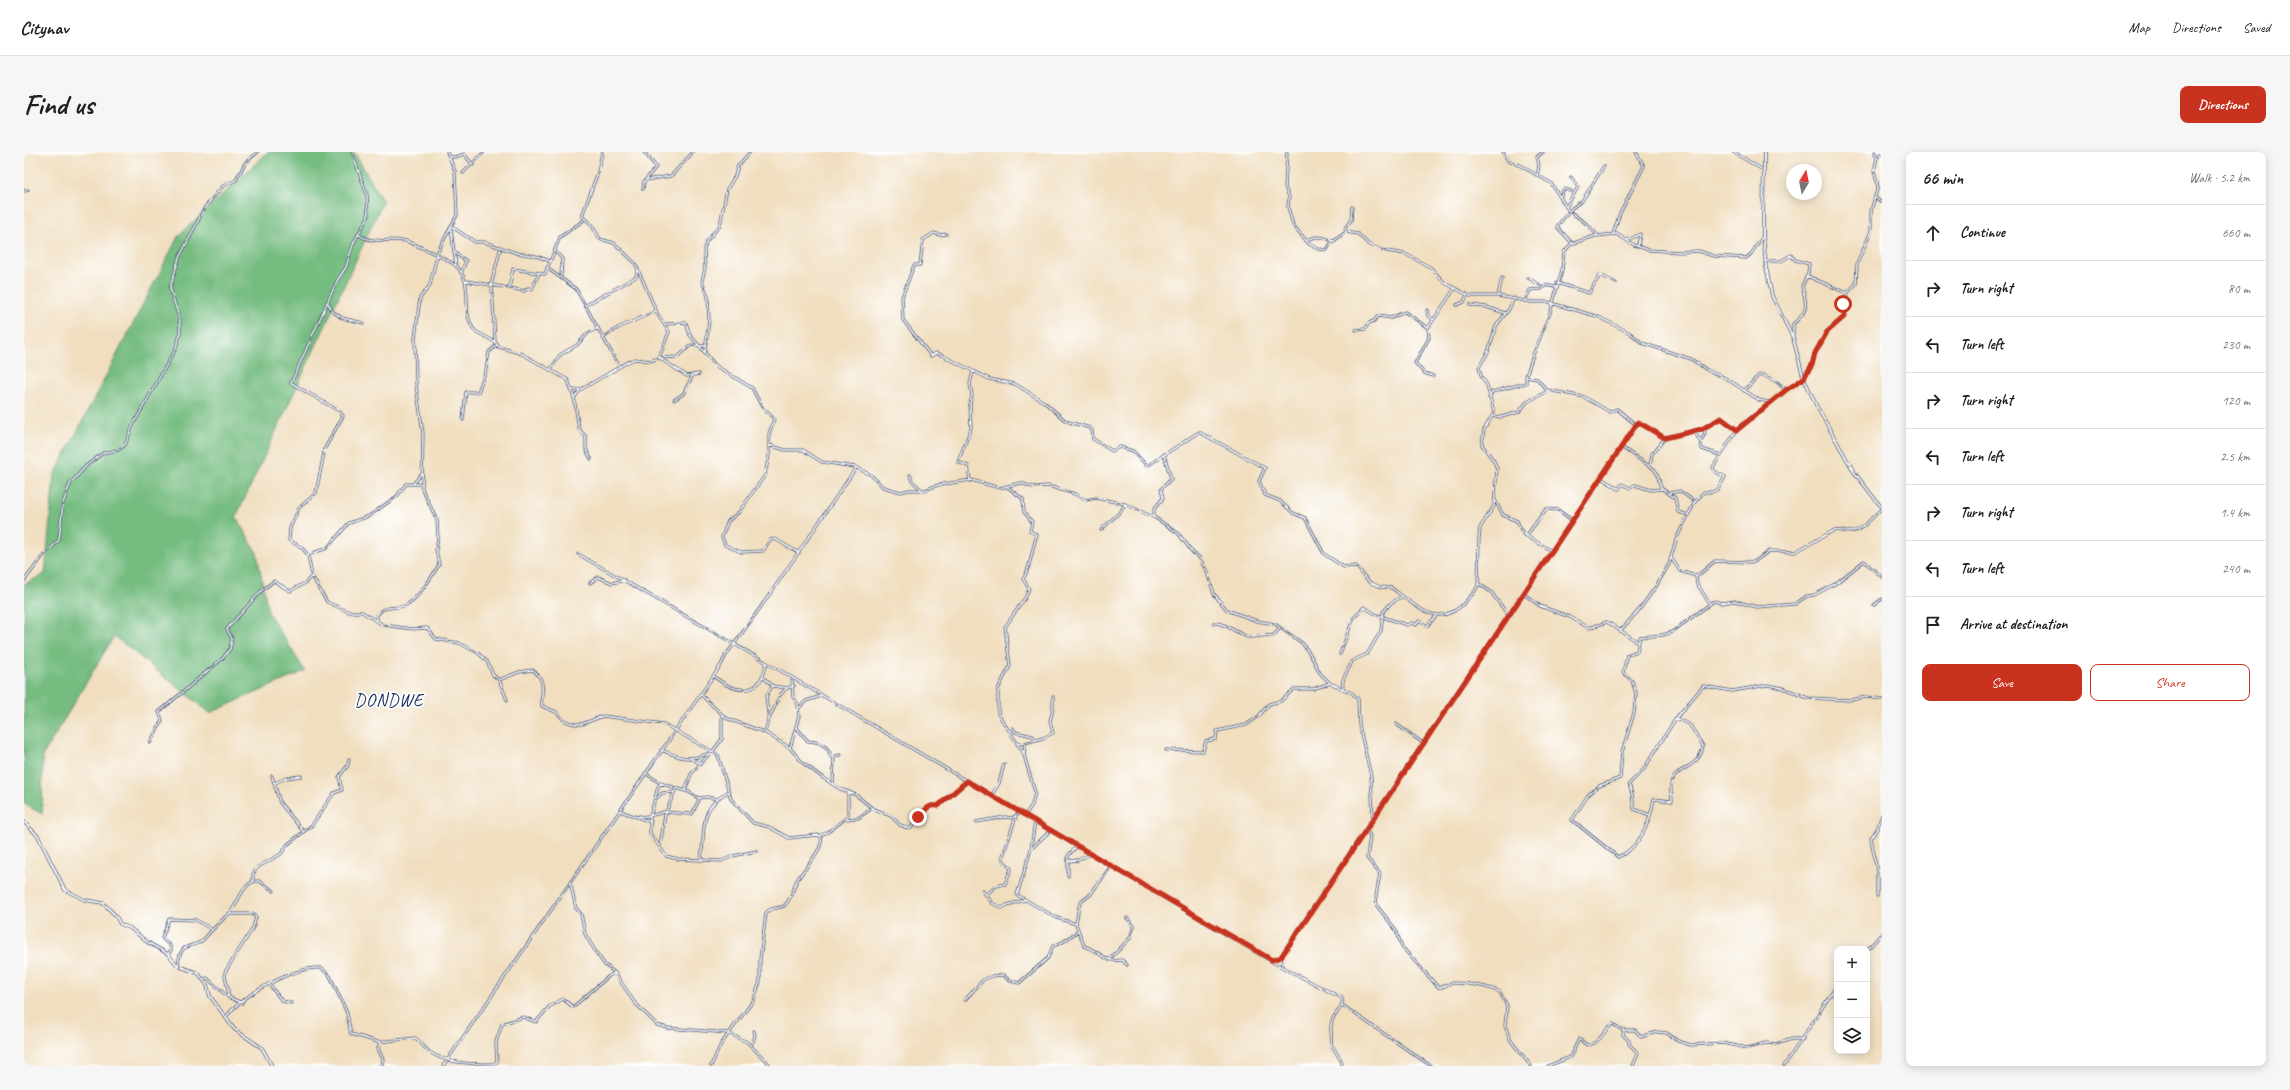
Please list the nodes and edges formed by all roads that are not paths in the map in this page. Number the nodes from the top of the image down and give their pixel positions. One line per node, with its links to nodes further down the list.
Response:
1 (258, 152): 159 (street)
2 (352, 152): 39 (street)
3 (447, 152): 17 (street)
4 (484, 152): 19 (street)
5 (602, 152): 36 (street)
6 (644, 152): 25 (street)
7 (694, 152): 25 (street)
8 (750, 152): 96 (street)
9 (1287, 152): 45 (street)
10 (1504, 152): 23 (street)
11 (1543, 152): 23 (street)
12 (1636, 152): 41 (street)
13 (1733, 152): 21 (street)
14 (1764, 152): 21 (street)
15 (1874, 152): 18 (street)
16 (1882, 153): 18 (street)
17 (450, 157): 19 (street); 37 (street)
18 (1877, 158): 31 (street)
19 (473, 165): 22 (street)
20 (1604, 166): 35 (street)
21 (1763, 170): 42 (street)
22 (463, 173)
23 (1537, 177): 30 (street)
24 (1571, 177): 34 (street)
25 (646, 180): 26 (street)
26 (643, 189)
27 (28, 190): 28 (street)
28 (24, 191)
29 (1571, 191): 30 (street)
30 (1560, 197): 34 (street)
31 (1875, 198): 32 (street); 72 (street)
32 (1882, 203)
33 (1352, 207): 38 (street)
34 (1566, 207): 35 (street)
35 (1569, 211): 43 (street); 47 (street)
36 (584, 219): 50 (street); 57 (street)
37 (452, 228): 49 (street); 51 (street); 52 (street)
38 (1346, 232): 46 (street); 70 (street)
39 (358, 234): 52 (street); 77 (street)
40 (946, 234): 101 (street)
41 (1613, 234): 43 (street); 44 (street)
42 (1763, 235): 48 (street); 54 (street)
43 (1598, 236): 47 (street)
44 (1628, 240): 48 (street); 48 (street)
45 (1306, 241): 46 (street); 46 (street)
46 (1334, 242)
47 (1572, 243): 65 (street)
48 (1638, 246)
49 (500, 248): 53 (street); 67 (street)
50 (554, 251): 53 (street); 60 (street)
51 (454, 252): 55 (street); 58 (street)
52 (437, 254): 55 (street); 131 (street)
53 (550, 261): 56 (street)
54 (1766, 261): 61 (street); 92 (street)
55 (456, 266): 58 (street)
56 (547, 268): 59 (street); 60 (street)
57 (638, 269): 79 (street); 83 (street)
58 (461, 273): 64 (street)
59 (539, 273): 69 (street); 69 (street)
60 (561, 276): 79 (street)
61 (1807, 276): 72 (street); 92 (street)
62 (1502, 278): 74 (street)
63 (1528, 278): 68 (street)
64 (466, 281): 67 (street); 93 (street)
65 (1557, 283): 66 (street); 71 (street)
66 (1616, 283)
67 (492, 286): 69 (street); 93 (street)
68 (1545, 286): 71 (street); 76 (street)
69 (510, 288)
70 (1455, 288): 73 (street); 85 (street)
71 (1556, 288): 78 (street)
72 (1847, 293): 106 (street)
73 (1468, 294): 74 (street); 80 (street)
74 (1498, 296): 75 (street)
75 (1514, 298): 76 (street); 84 (street)
76 (1525, 301): 78 (street)
77 (328, 303): 86 (street); 152 (street)
78 (1552, 303): 105 (street); 110 (street)
79 (586, 305): 88 (street)
80 (1457, 305)
81 (1470, 305): 84 (street)
82 (1427, 310): 85 (street)
83 (656, 311): 87 (street); 91 (street)
84 (1505, 313): 113 (street)
85 (1433, 319): 89 (street)
86 (363, 323)
87 (666, 324): 95 (street); 98 (street)
88 (598, 328): 91 (street); 100 (street)
89 (1428, 328): 90 (street); 104 (street)
90 (1356, 330)
91 (603, 337): 99 (street)
92 (1793, 338): 106 (street)
93 (496, 342): 94 (street)
94 (498, 345): 100 (street); 117 (street)
95 (699, 346): 96 (street); 97 (street); 98 (street)
96 (705, 346): 97 (street)
97 (706, 354): 124 (street)
98 (660, 359): 99 (street); 103 (street)
99 (619, 366): 108 (street)
100 (550, 370): 107 (street)
101 (973, 371): 126 (street); 134 (street)
102 (699, 374): 103 (street)
103 (693, 375): 114 (street)
104 (1434, 376)
105 (1526, 377): 109 (street); 113 (street)
106 (1803, 377): 111 (street); 144 (street)
107 (571, 390): 108 (street); 112 (street)
108 (580, 390): 112 (street)
109 (1549, 390): 116 (street); 118 (street)
110 (1744, 390): 111 (street); 115 (street)
111 (1786, 390): 115 (street)
112 (574, 398): 128 (street)
113 (1490, 398): 116 (street)
114 (674, 400)
115 (1769, 402): 120 (street)
116 (1493, 416): 141 (street)
117 (463, 420)
118 (1636, 425): 122 (street); 125 (street)
119 (1704, 429): 120 (street); 121 (street); 123 (street)
120 (1737, 430): 127 (street)
121 (1694, 431): 122 (street); 123 (street)
122 (1665, 438): 129 (street)
123 (1701, 442): 127 (street)
124 (769, 445): 130 (street); 151 (street)
125 (1621, 447): 129 (street); 133 (street)
126 (1164, 454): 146 (street); 163 (street)
127 (1720, 455): 142 (street)
128 (591, 459)
129 (1650, 466): 138 (street)
130 (856, 468): 139 (street); 151 (street)
131 (422, 473): 135 (street); 136 (street)
132 (910, 475): 139 (street)
133 (1601, 478): 138 (street); 147 (street)
134 (970, 481): 137 (street); 139 (street)
135 (414, 483): 136 (street); 152 (street)
136 (422, 484): 170 (street)
137 (1006, 486): 143 (street); 209 (street)
138 (1662, 489): 140 (street)
139 (922, 490)
140 (1670, 493): 142 (street); 145 (street)
141 (1495, 499): 149 (street); 161 (street)
142 (1695, 502): 145 (street)
143 (1125, 504): 146 (street); 148 (street)
144 (1882, 508): 156 (street)
145 (1688, 515): 154 (street)
146 (1155, 518): 172 (street)
147 (1573, 521): 149 (street); 150 (street)
148 (1101, 530)
149 (1527, 535): 150 (street)
150 (1552, 551): 162 (street)
151 (799, 553): 175 (street)
152 (308, 554): 155 (street)
153 (578, 554): 158 (street)
154 (1671, 558): 156 (street); 173 (street)
155 (312, 576): 170 (street); 206 (street)
156 (1696, 576): 165 (street)
157 (1882, 577): 165 (street)
158 (625, 580): 160 (street); 175 (street)
159 (24, 581)
160 (590, 583)
161 (1478, 583): 167 (street); 168 (street)
162 (1524, 594): 167 (street); 173 (street)
163 (1401, 597): 168 (street); 169 (street)
164 (1882, 599): 166 (street)
165 (1710, 604): 174 (street)
166 (1874, 605)
167 (1509, 614): 208 (street)
168 (1437, 615): 169 (street)
169 (1382, 617): 176 (street); 186 (street)
170 (377, 621): 181 (street)
171 (1213, 623): 172 (street)
172 (1280, 628): 182 (street)
173 (1620, 631): 174 (street)
174 (1638, 642): 247 (street)
175 (734, 644): 177 (street); 178 (street)
176 (1340, 654)
177 (766, 664): 179 (street); 180 (street)
178 (713, 676): 179 (street); 187 (street)
179 (762, 676): 183 (street)
180 (792, 679): 184 (street); 188 (street)
181 (499, 680): 191 (street); 197 (street)
182 (1330, 683): 186 (street); 212 (street)
183 (772, 686): 185 (street); 195 (street)
184 (794, 686): 185 (street); 192 (street)
185 (786, 688): 195 (street)
186 (1343, 688): 249 (street)
187 (700, 694): 193 (street); 200 (street)
188 (821, 695): 192 (street); 225 (street)
189 (1053, 696): 205 (street)
190 (1882, 699): 194 (street)
191 (507, 700)
192 (799, 708): 198 (street)
193 (722, 714): 202 (street); 213 (street)
194 (1676, 718): 247 (street); 247 (street)
195 (768, 720): 202 (street)
196 (1396, 724): 208 (street)
197 (671, 727): 200 (street); 201 (street)
198 (797, 728): 203 (street); 204 (street)
199 (1013, 728): 205 (street)
200 (676, 729): 201 (street); 213 (street)
201 (673, 732): 211 (street)
202 (765, 732): 210 (street)
203 (795, 733): 204 (street); 210 (street)
204 (802, 733): 217 (street)
205 (1036, 739): 207 (street)
206 (150, 743)
207 (1026, 743): 209 (street); 215 (street)
208 (1424, 743): 249 (street)
209 (1017, 744): 215 (street)
210 (790, 748): 228 (street)
211 (661, 750): 219 (street); 222 (street)
212 (1166, 750)
213 (712, 751): 214 (street); 233 (street)
214 (707, 754): 219 (street); 220 (street)
215 (1024, 754): 243 (street)
216 (840, 756): 217 (street)
217 (834, 757): 228 (street)
218 (349, 758): 256 (street)
219 (691, 759): 220 (street)
220 (700, 763): 230 (street)
221 (1004, 764): 234 (street)
222 (645, 773): 227 (street); 239 (street)
223 (272, 776): 226 (street)
224 (301, 776): 226 (street)
225 (967, 781): 234 (street); 238 (street)
226 (274, 782): 256 (street)
227 (661, 783): 229 (street); 236 (street)
228 (833, 784): 231 (street)
229 (676, 788): 230 (street); 232 (street)
230 (685, 791): 235 (street)
231 (848, 791): 238 (street); 248 (street)
232 (674, 792): 236 (street); 240 (street)
233 (728, 792): 237 (street); 257 (street)
234 (992, 795): 241 (street)
235 (700, 798): 237 (street); 240 (street)
236 (656, 799): 242 (street)
237 (717, 799): 263 (street)
238 (872, 808): 248 (street)
239 (620, 810): 245 (street); 270 (street)
240 (666, 812): 242 (street); 258 (street)
241 (1021, 812): 243 (street); 246 (street)
242 (651, 815): 245 (street); 252 (street)
243 (1025, 815): 250 (street)
244 (1882, 815): 276 (street)
245 (639, 816): 252 (street)
246 (1016, 816): 253 (street); 275 (street)
247 (1650, 816)
248 (848, 818): 257 (street)
249 (1373, 818): 254 (street)
250 (1035, 820): 255 (street); 260 (street)
251 (24, 822): 285 (street)
252 (651, 822): 258 (street)
253 (976, 822)
254 (1366, 829): 286 (street); 318 (street)
255 (1052, 830): 259 (street); 260 (street)
256 (303, 831): 269 (street)
257 (819, 836): 304 (street)
258 (660, 846): 263 (street)
259 (1077, 846): 262 (street); 264 (street)
260 (1031, 849): 277 (street)
261 (756, 851): 263 (street)
262 (1091, 854): 264 (street); 265 (street)
263 (701, 859)
264 (1068, 861): 268 (street)
265 (1108, 864): 266 (street); 267 (street)
266 (1111, 866): 267 (street); 288 (street)
267 (1108, 868): 280 (street)
268 (1068, 876)
269 (253, 882): 273 (street); 278 (street)
270 (570, 882): 271 (street); 272 (street)
271 (568, 884): 272 (street); 308 (street)
272 (570, 887): 292 (street)
273 (274, 891)
274 (983, 892): 275 (street)
275 (986, 895): 277 (street)
276 (1877, 896)
277 (1025, 900): 280 (street)
278 (229, 914): 281 (street); 296 (street)
279 (1127, 918): 287 (street)
280 (1076, 924): 282 (street)
281 (211, 930): 285 (street); 290 (street)
282 (1078, 931): 287 (street); 297 (street)
283 (1882, 933): 284 (street)
284 (1870, 947)
285 (168, 954): 290 (street)
286 (1281, 957): 288 (street); 291 (street)
287 (1109, 960): 289 (street)
288 (1272, 960): 291 (street)
289 (1127, 965)
290 (178, 966): 293 (street)
291 (1283, 966): 300 (street)
292 (615, 973): 304 (street); 309 (street)
293 (202, 979): 296 (street); 301 (street)
294 (269, 984): 298 (street); 299 (street); 306 (street)
295 (1834, 990): 305 (street)
296 (228, 997): 298 (street)
297 (965, 1000)
298 (242, 1002): 301 (street)
299 (291, 1003)
300 (1342, 1005): 316 (street); 317 (street)
301 (226, 1017): 310 (street)
302 (754, 1031): 307 (street)
303 (1624, 1031): 305 (street); 319 (street); 320 (street)
304 (729, 1034): 307 (street); 314 (street)
305 (1803, 1040): 321 (street)
306 (380, 1042): 308 (street); 311 (street)
307 (751, 1046): 315 (street)
308 (448, 1060): 309 (street); 312 (street)
309 (496, 1063): 313 (street)
310 (272, 1066)
311 (382, 1066)
312 (443, 1066)
313 (496, 1066)
314 (711, 1066)
315 (771, 1066)
316 (1342, 1066)
317 (1430, 1066)
318 (1531, 1066)
319 (1548, 1066)
320 (1633, 1066)
321 (1784, 1066)

